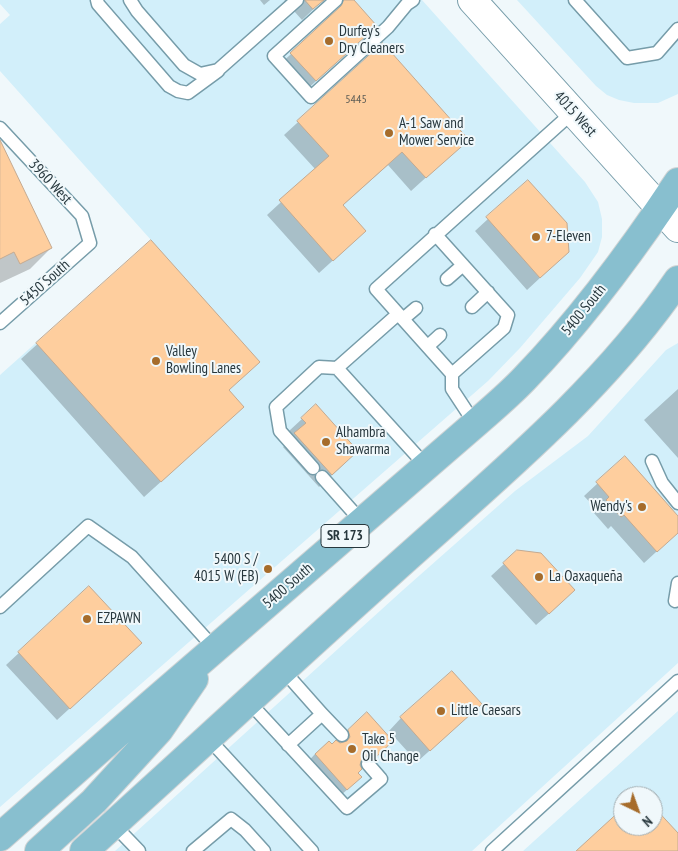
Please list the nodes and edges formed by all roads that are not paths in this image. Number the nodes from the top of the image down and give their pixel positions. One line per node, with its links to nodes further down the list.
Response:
1 (96, 0): 9 (lane)
2 (130, 0): 9 (lane)
3 (297, 0): 9 (lane)
4 (336, 0): 5 (lane)
5 (413, 0)
6 (472, 0): 10 (street, 4015 West)
7 (575, 0): 8 (lane)
8 (678, 28)
9 (218, 70)
10 (573, 112): 13 (street, 4015 West); 14 (lane)
11 (0, 128): 15 (lane, 3960 West)
12 (678, 182): 13 (main road, SR 173)
13 (669, 218): 28 (main road, 5400 South / SR 173)
14 (435, 234): 16 (lane); 22 (lane)
15 (90, 243): 23 (lane, 5450 South)
16 (463, 265): 17 (lane); 19 (lane)
17 (447, 280)
18 (678, 280): 37 (main road)
19 (488, 292): 20 (lane); 27 (lane)
20 (472, 307)
21 (416, 308): 22 (lane)
22 (401, 317): 25 (lane); 26 (lane)
23 (0, 323)
24 (440, 335): 25 (lane)
25 (428, 346): 27 (lane)
26 (337, 368): 30 (lane); 32 (lane)
27 (452, 374): 28 (lane)
28 (475, 424): 30 (main road, 5400 South / SR 173)
29 (652, 461): 31 (lane)
30 (426, 466): 32 (main road, 5400 South / SR 173)
31 (678, 503)
32 (362, 522): 36 (main road, 5400 South / SR 173)
33 (678, 583): 34 (lane)
34 (675, 600)
35 (0, 606): 36 (lane)
36 (215, 649): 46 (main road, 5400 South / SR 173); 47 (main road)
37 (283, 670): 39 (main road); 40 (lane)
38 (678, 681): 53 (lane)
39 (248, 702): 42 (main road); 43 (lane)
40 (322, 714): 41 (lane); 43 (lane)
41 (342, 735)
42 (208, 738): 45 (main road); 52 (lane)
43 (288, 745): 44 (lane)
44 (368, 764)
45 (113, 824): 48 (main road); 49 (lane)
46 (0, 837)
47 (39, 851)
48 (84, 851)
49 (138, 851)
50 (193, 851): 51 (lane)
51 (264, 851)
52 (312, 851)
53 (492, 851)

